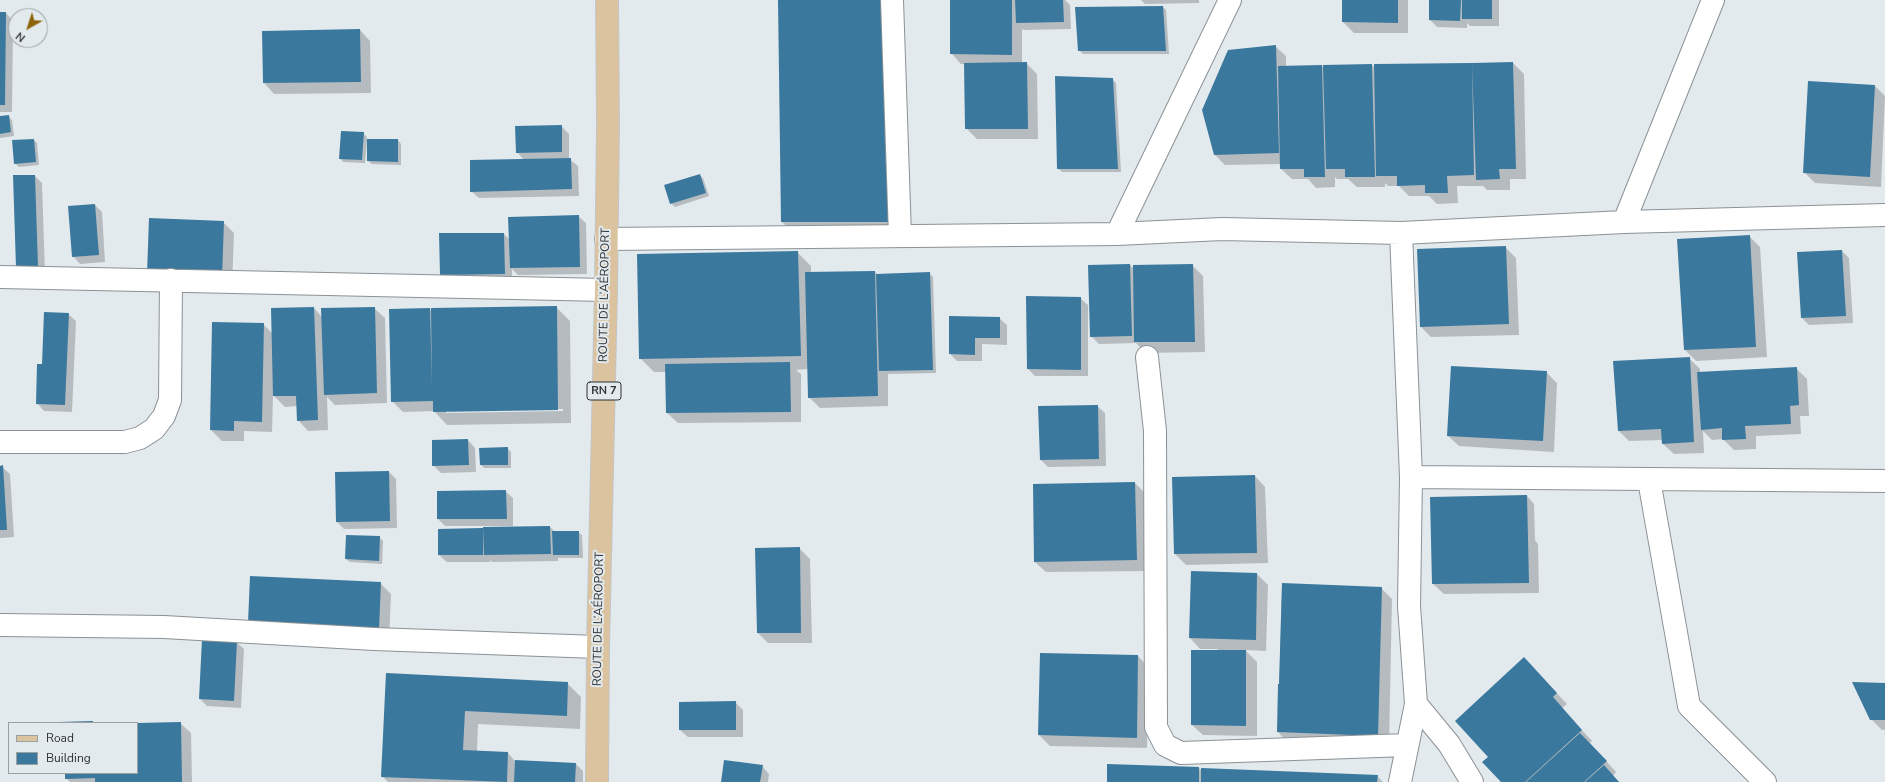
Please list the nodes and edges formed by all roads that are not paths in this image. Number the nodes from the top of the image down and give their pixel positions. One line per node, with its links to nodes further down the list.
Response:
1 (607, 0): 10 (main road, ROUTE DE L’AÉROPORT / RN 7)
2 (892, 0): 9 (street)
3 (1230, 0): 8 (street)
4 (1713, 0): 6 (street)
5 (1885, 215): 6 (street)
6 (1624, 222): 7 (street)
7 (1401, 233): 8 (street); 16 (street)
8 (1117, 234): 9 (street)
9 (900, 236): 10 (street)
10 (606, 239): 13 (main road, ROUTE DE L’AÉROPORT / RN 7)
11 (0, 277): 12 (street)
12 (171, 280): 13 (street); 15 (street)
13 (606, 290): 20 (main road, ROUTE DE L’AÉROPORT / RN 7)
14 (1147, 357): 22 (street)
15 (0, 442)
16 (1411, 477): 17 (street); 21 (street)
17 (1649, 480): 18 (street); 26 (street)
18 (1885, 481)
19 (0, 625): 20 (street)
20 (598, 647): 23 (main road, ROUTE DE L’AÉROPORT / RN 7)
21 (1416, 704): 22 (street); 25 (street)
22 (1407, 745): 24 (street)
23 (597, 782)
24 (1400, 782)
25 (1472, 782)
26 (1765, 782)

